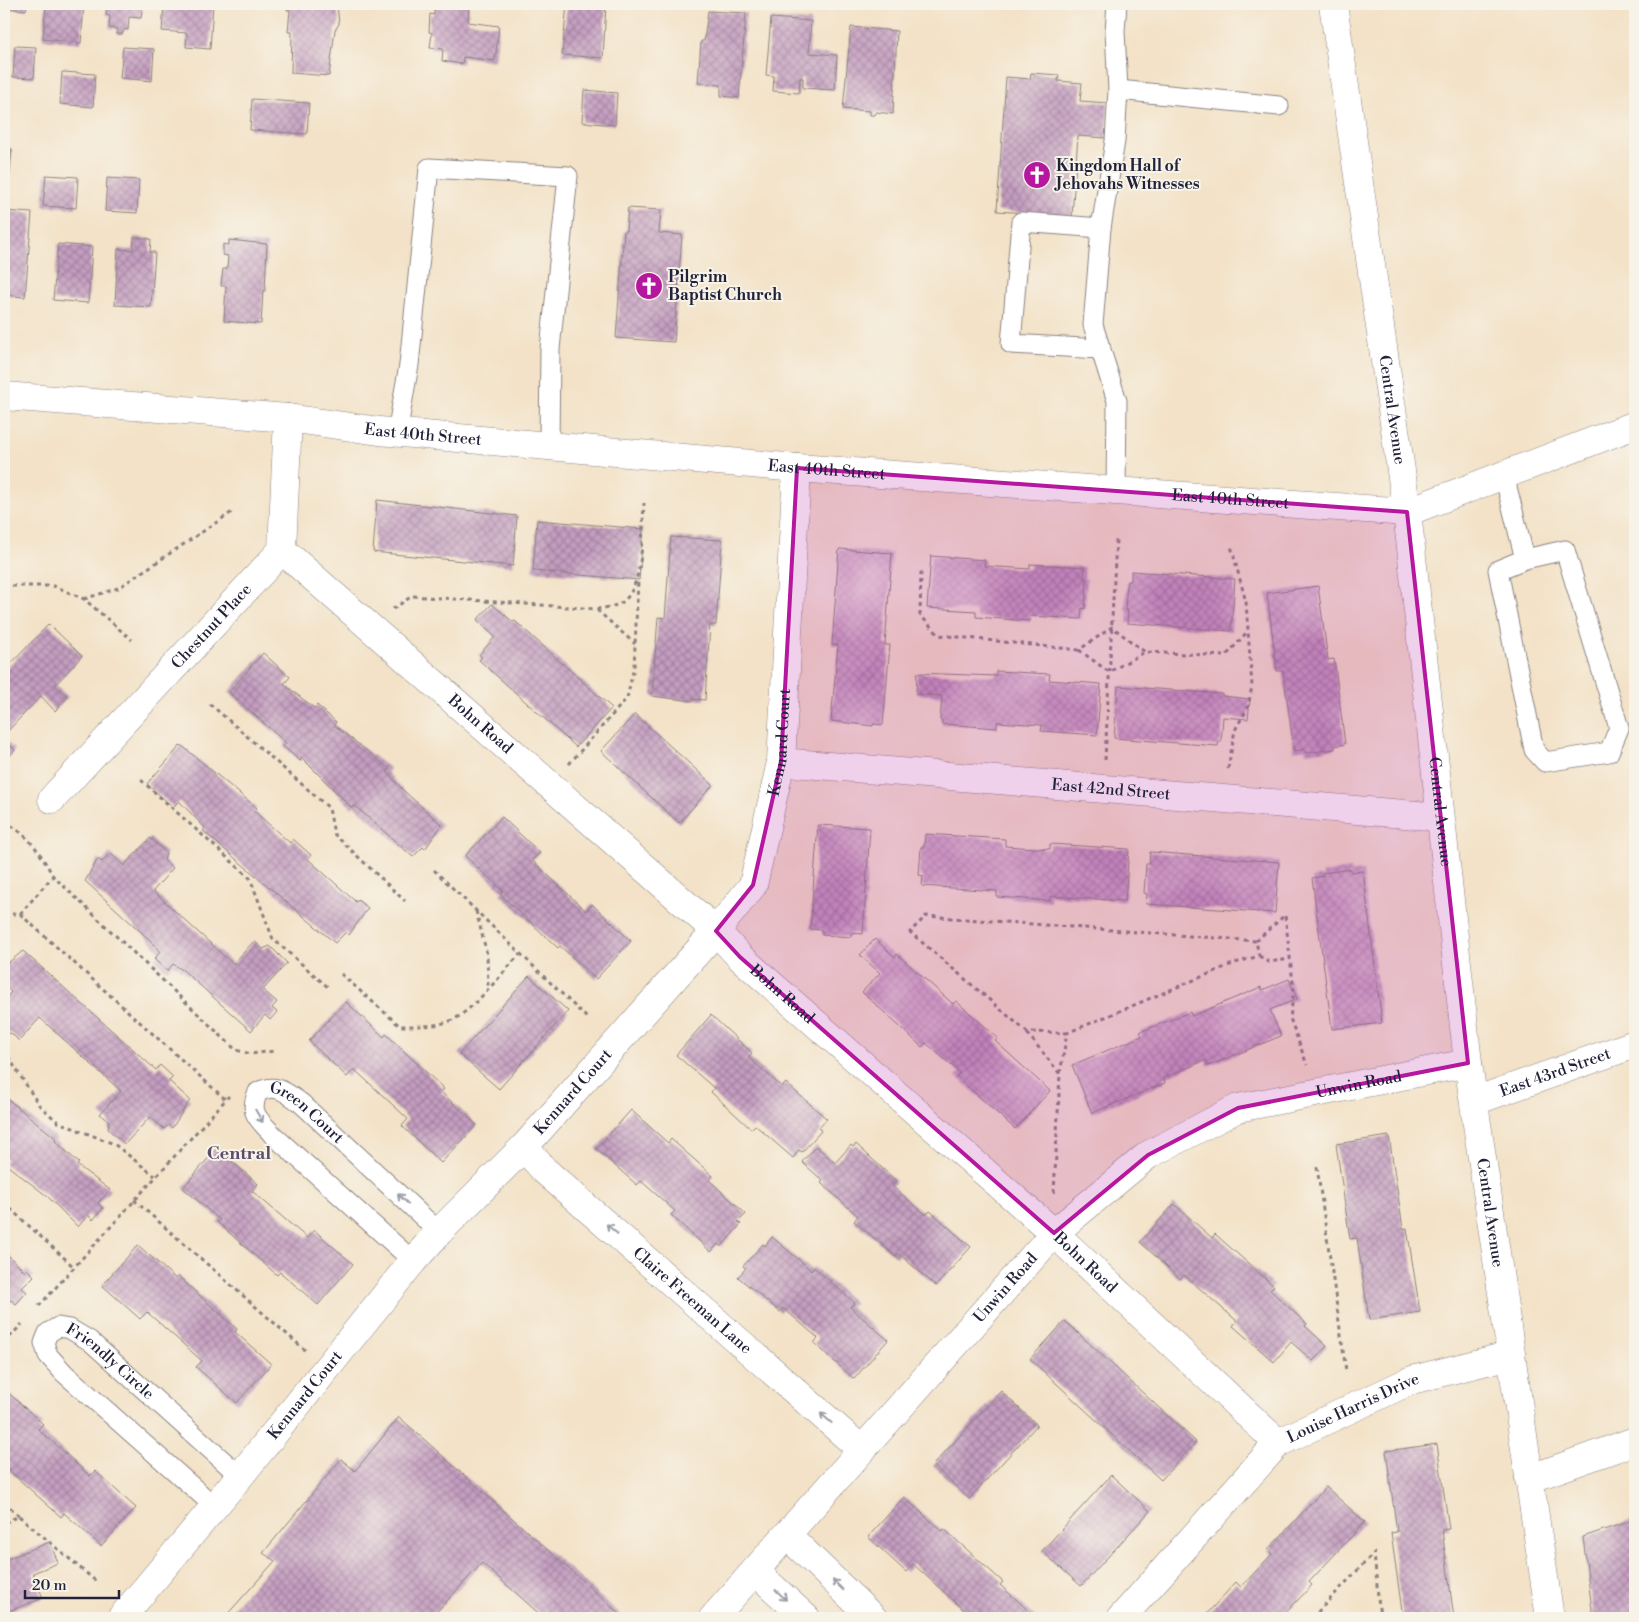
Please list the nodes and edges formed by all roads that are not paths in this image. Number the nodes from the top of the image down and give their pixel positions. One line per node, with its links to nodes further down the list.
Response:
1 (1117, 4): 3 (lane)
2 (1332, 4): 15 (street, Central Avenue)
3 (1118, 90): 4 (lane); 5 (lane)
4 (1279, 106)
5 (1101, 228): 6 (lane); 6 (lane)
6 (1101, 349): 14 (lane)
7 (4, 396): 8 (street, East 40th Street)
8 (288, 418): 10 (street, East 40th Street); 16 (street)
9 (1635, 425): 13 (street, East 40th Street)
10 (397, 433): 11 (street, East 40th Street); 11 (lane)
11 (549, 446): 12 (street, East 40th Street)
12 (797, 468): 14 (street, East 40th Street); 18 (street, Kennard Court)
13 (1504, 475): 15 (street, East 40th Street); 17 (lane)
14 (1116, 491): 15 (street, East 40th Street)
15 (1407, 512): 20 (street, Central Avenue)
16 (282, 550): 19 (street, Chestnut Place); 21 (street, Bohn Road)
17 (1525, 559): 17 (lane)
18 (781, 762): 20 (street, East 42nd Street); 21 (street, Kennard Court)
19 (52, 799)
20 (1440, 817): 23 (street, Central Avenue)
21 (716, 931): 25 (street, Kennard Court); 27 (street, Bohn Road)
22 (1635, 1044): 24 (street, East 43rd Street)
23 (1468, 1063): 24 (street, Central Avenue); 27 (street, Unwin Road)
24 (1476, 1101): 29 (street, Central Avenue)
25 (524, 1147): 26 (street, Kennard Court); 32 (street, Claire Freeman Lane, one-way to 25)
26 (439, 1232): 28 (street, Kennard Court); 28 (lane, Green Court, one-way to 28)
27 (1054, 1233): 31 (street, Bohn Road); 32 (street, Unwin Road)
28 (413, 1261): 33 (street, Kennard Court)
29 (1511, 1355): 31 (street, Louise Harris Drive); 34 (street, Central Avenue)
30 (1635, 1441): 34 (street)
31 (1278, 1443): 42 (street, Louise Harris Drive)
32 (862, 1450): 36 (street, Unwin Road)
33 (240, 1476): 35 (street, Kennard Court); 35 (lane, Friendly Circle)
34 (1529, 1479): 43 (street, Central Avenue)
35 (213, 1505): 38 (street, Kennard Court)
36 (787, 1535): 37 (street, Unwin Road); 41 (street, one-way to 36)
37 (755, 1571): 39 (street, Unwin Road); 40 (street, one-way to 40)
38 (120, 1618)
39 (713, 1618)
40 (806, 1618)
41 (873, 1618)
42 (1121, 1618)
43 (1550, 1618)

